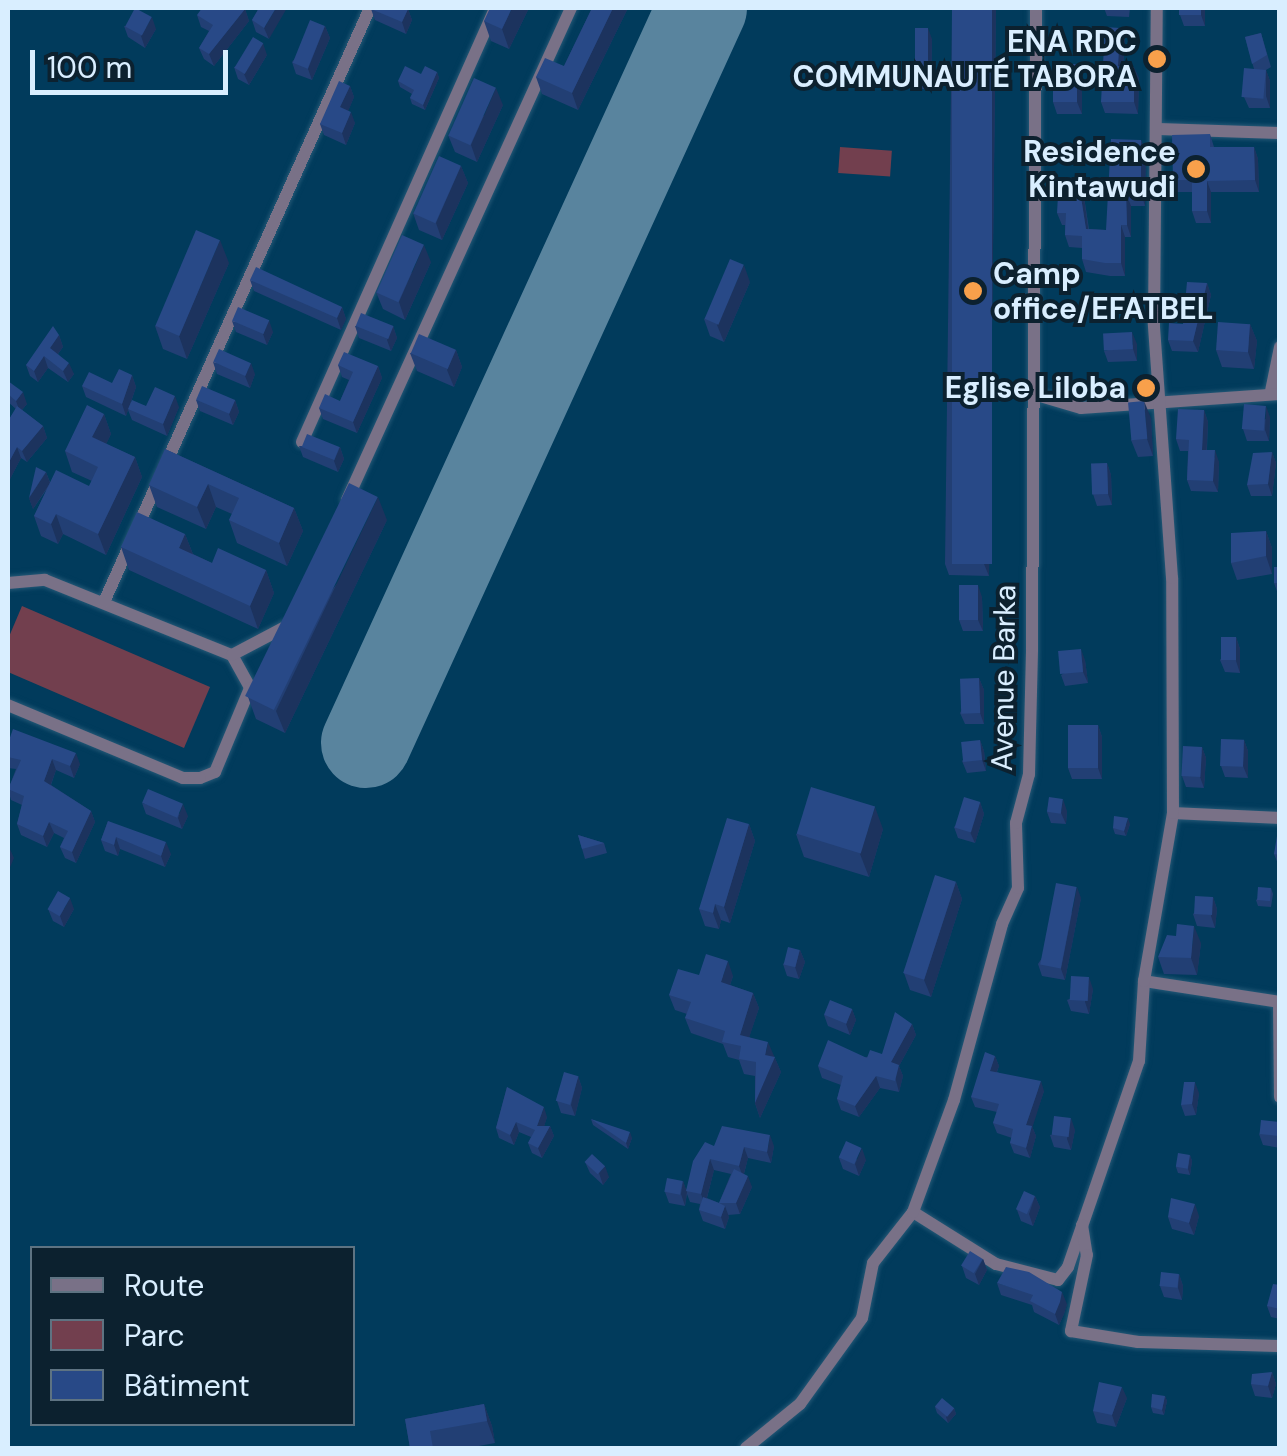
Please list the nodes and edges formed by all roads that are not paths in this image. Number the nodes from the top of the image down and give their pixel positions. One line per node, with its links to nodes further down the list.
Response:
1 (370, 8): 15 (street)
2 (494, 8): 12 (street)
3 (571, 8): 13 (street)
4 (1036, 8): 10 (street, Avenue Barka)
5 (1157, 8): 6 (street)
6 (1157, 129): 7 (street); 11 (street)
7 (1280, 132)
8 (1280, 346): 9 (street)
9 (1275, 392): 11 (street)
10 (1030, 393): 11 (street); 24 (street, Avenue Barka)
11 (1158, 399): 19 (street)
12 (302, 442)
13 (339, 516)
14 (8, 583): 15 (street)
15 (104, 602): 17 (street)
16 (298, 607): 17 (street)
17 (232, 655): 18 (street)
18 (8, 705)
19 (1173, 813): 20 (street); 21 (street)
20 (1280, 818)
21 (1144, 981): 22 (street); 25 (street)
22 (1279, 1002): 23 (street)
23 (1280, 1096)
24 (914, 1212): 25 (street); 27 (street, Avenue Barka)
25 (1081, 1221): 26 (street)
26 (1280, 1346)
27 (746, 1448)

